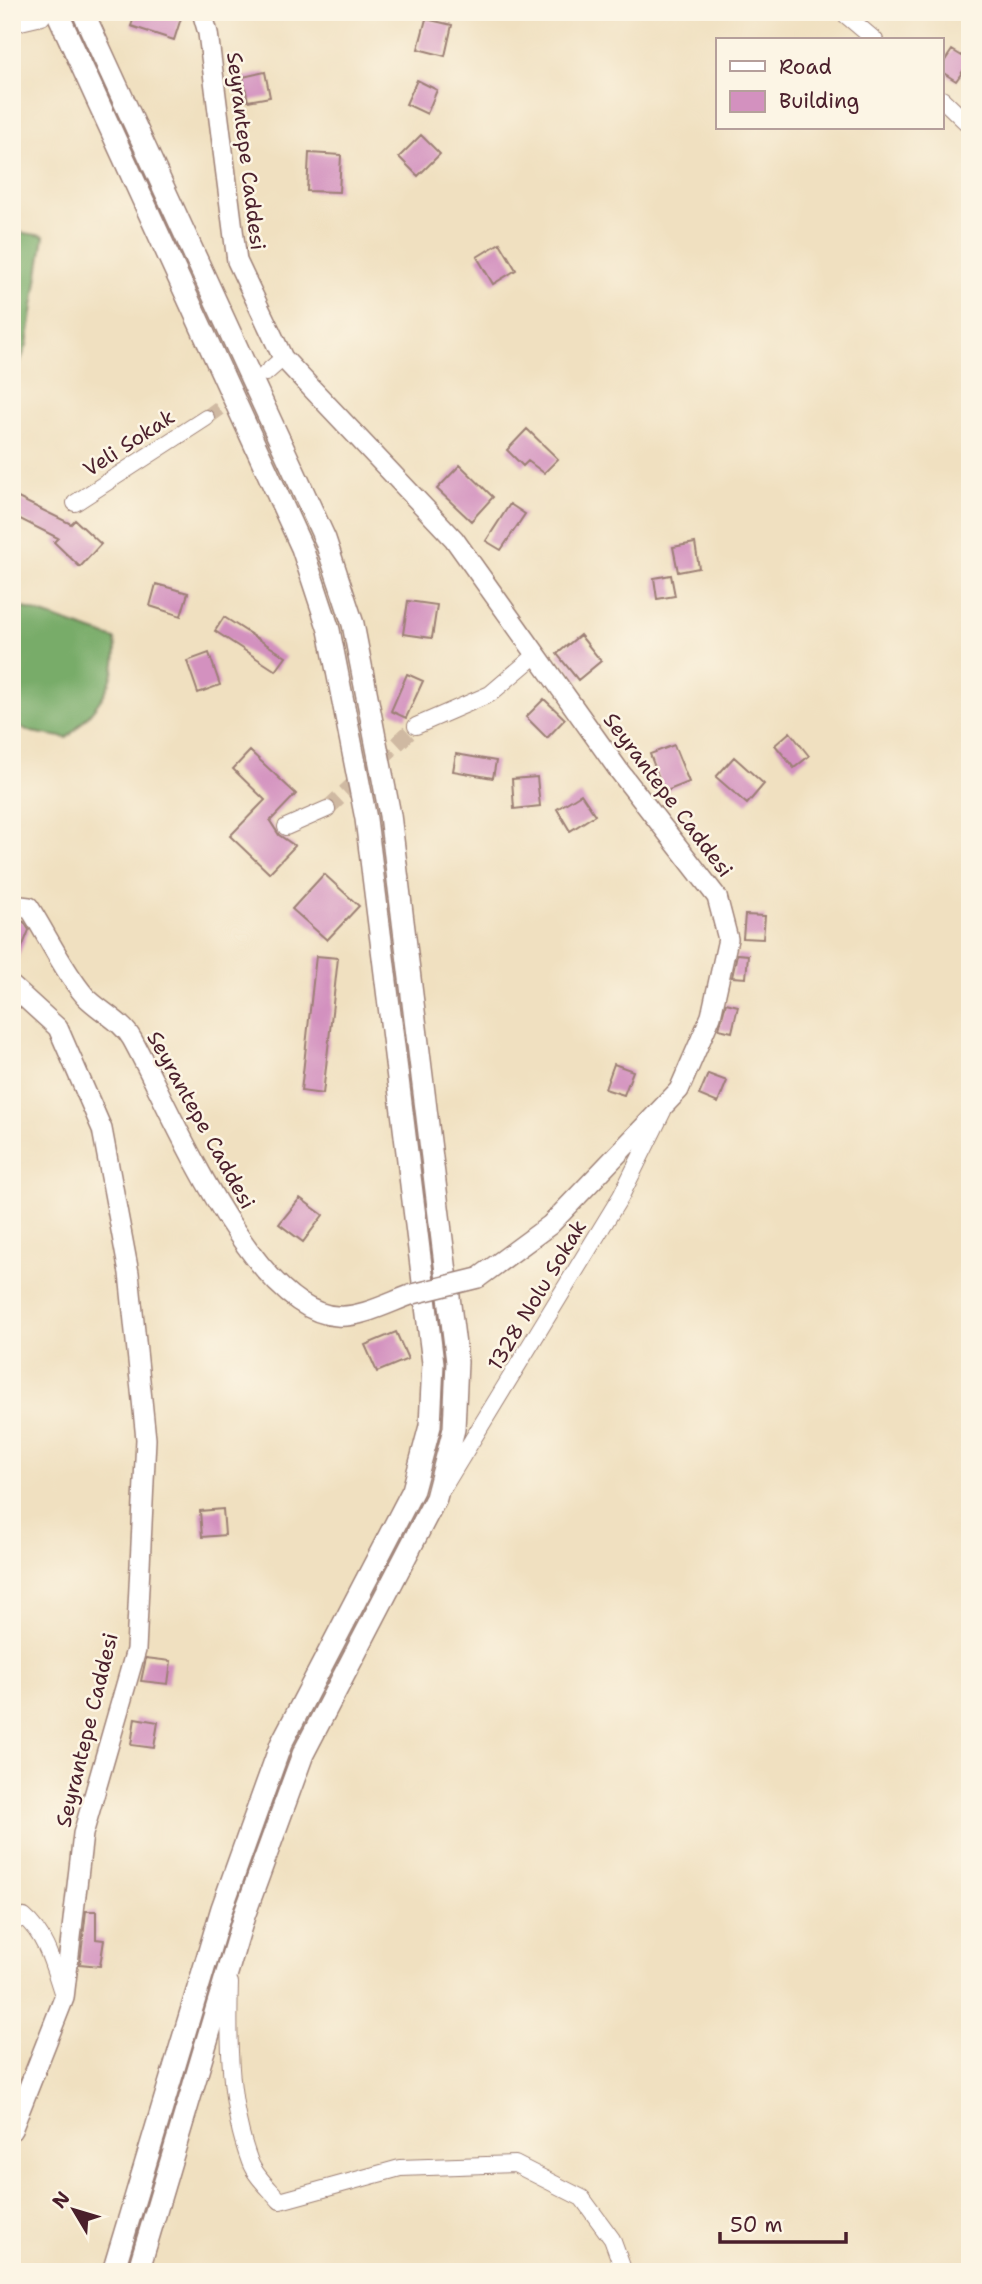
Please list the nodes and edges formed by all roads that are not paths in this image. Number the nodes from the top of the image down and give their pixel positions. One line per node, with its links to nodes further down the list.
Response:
1 (83, 12): 20 (main road)
2 (202, 12): 9 (street, Seyrantepe Caddesi)
3 (842, 12): 6 (street)
4 (49, 15): 5 (street); 25 (main road)
5 (12, 24)
6 (873, 38)
7 (944, 101): 8 (street)
8 (970, 126)
9 (283, 358): 10 (street); 13 (street, Seyrantepe Caddesi)
10 (266, 373)
11 (206, 418): 12 (street, Veli Sokak)
12 (75, 503)
13 (537, 654): 14 (street); 19 (street, Seyrantepe Caddesi)
14 (416, 726)
15 (327, 809): 16 (street)
16 (286, 827)
17 (12, 905): 19 (street, Seyrantepe Caddesi, bridge)
18 (12, 986): 23 (street, Seyrantepe Caddesi)
19 (667, 1103): 20 (street, 1328 Nolu Sokak)
20 (434, 1503): 22 (main road)
21 (12, 1923): 23 (street)
22 (230, 1962): 26 (main road); 27 (street)
23 (64, 1998): 24 (street, Seyrantepe Caddesi)
24 (12, 2130)
25 (113, 2272)
26 (138, 2272)
27 (624, 2272)

